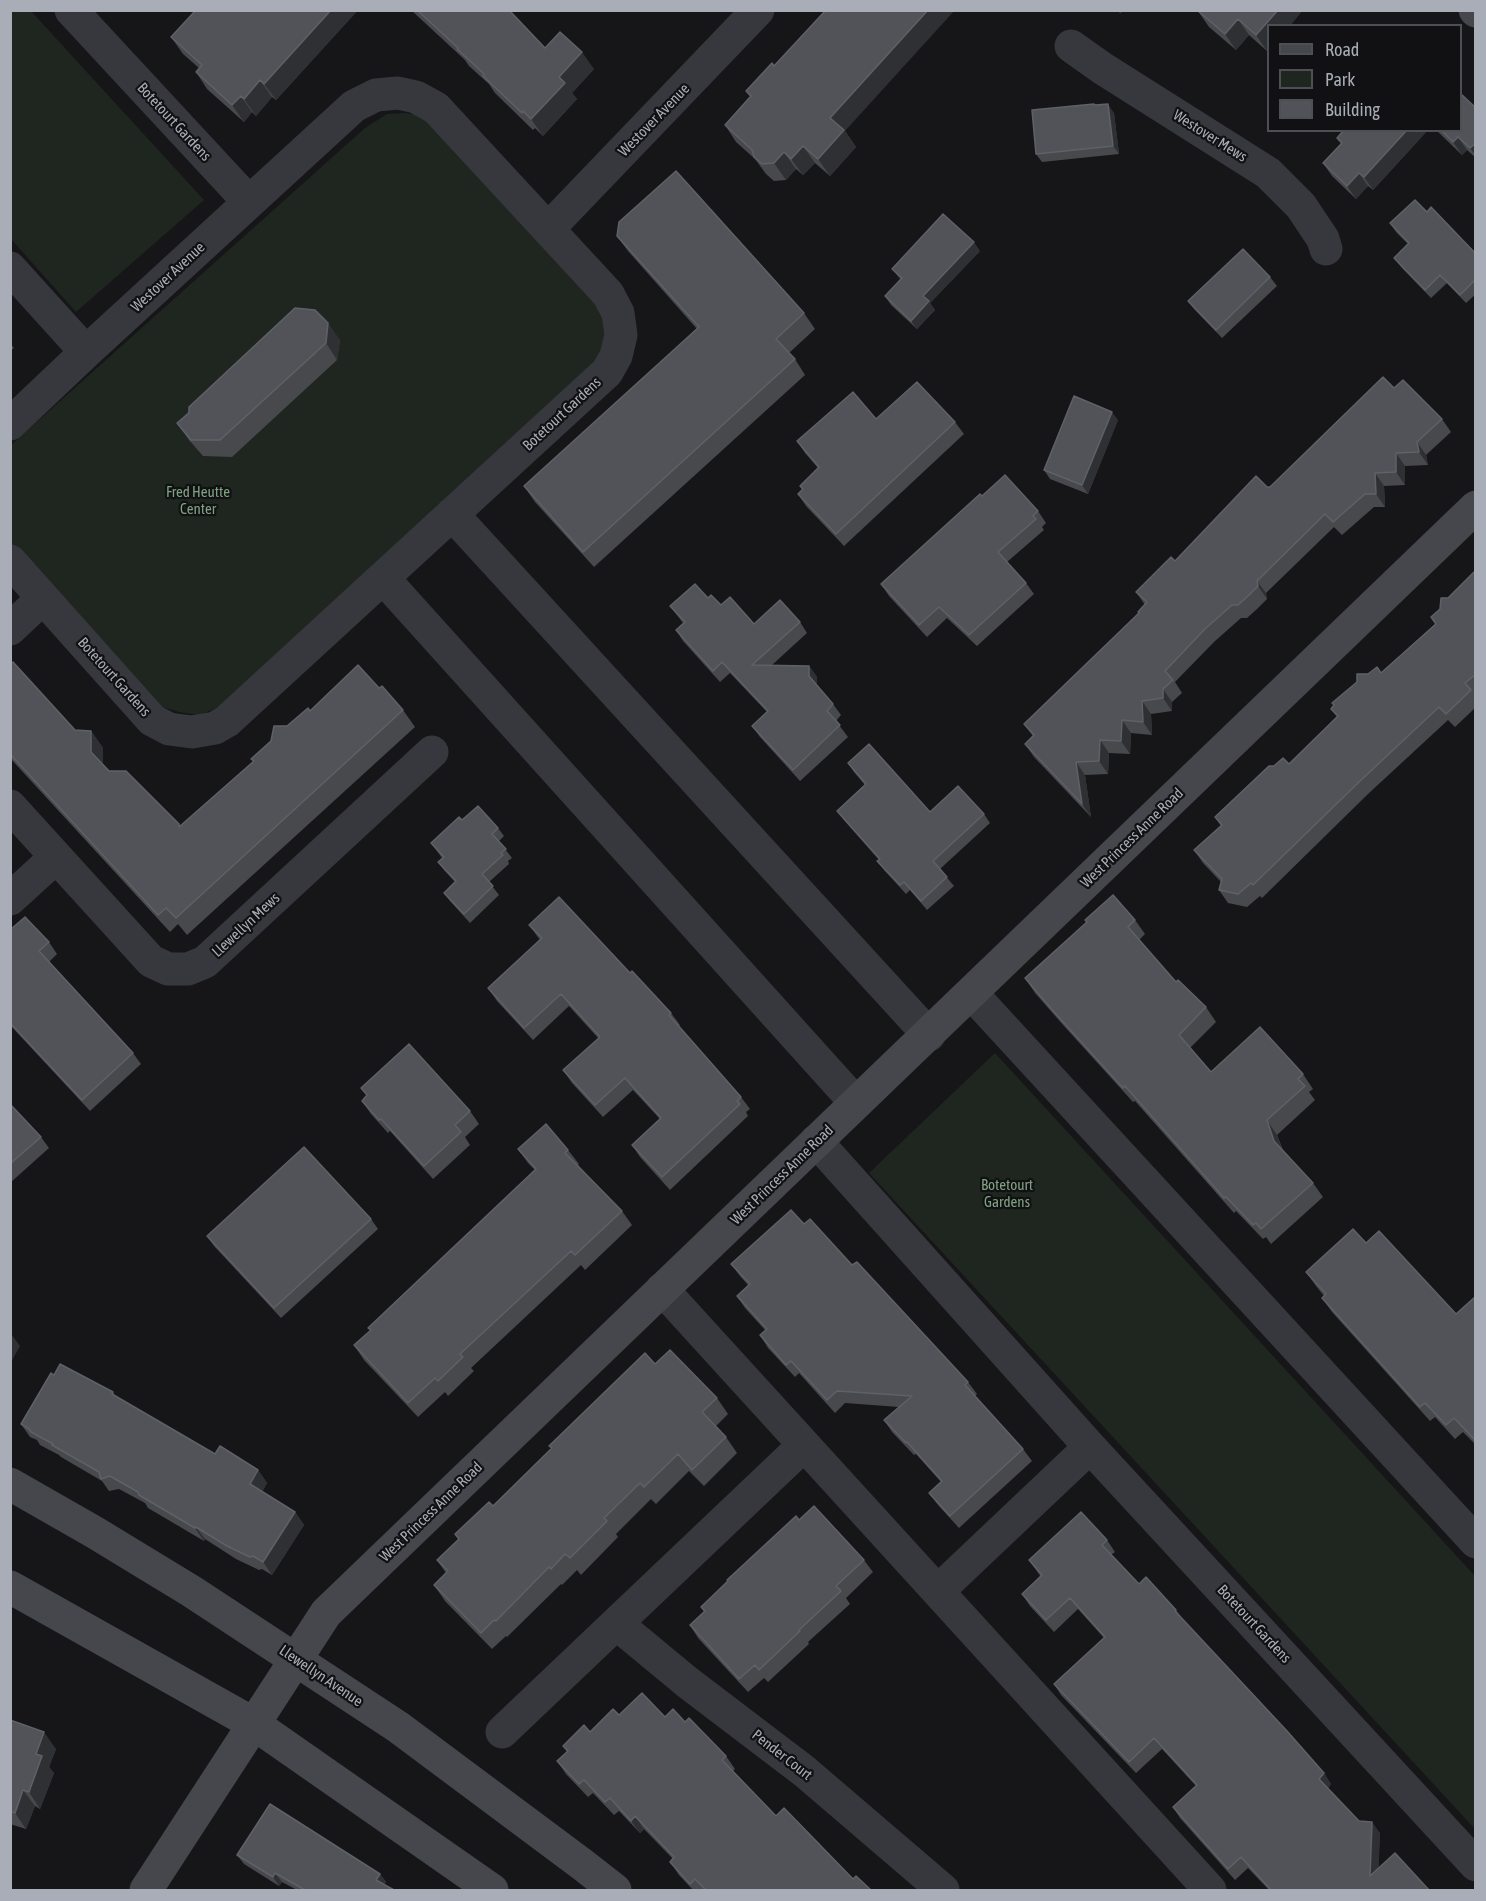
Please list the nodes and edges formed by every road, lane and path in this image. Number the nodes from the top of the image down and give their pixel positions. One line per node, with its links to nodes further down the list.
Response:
1 (71, 10): 4 (street, Botetourt Gardens)
2 (758, 10): 5 (street, Westover Avenue)
3 (1071, 46): 6 (street, Westover Mews)
4 (249, 202): 5 (street, Botetourt Gardens); 8 (street, Westover Avenue)
5 (549, 228): 11 (street, Botetourt Gardens)
6 (1326, 249)
7 (10, 268): 8 (street)
8 (86, 352): 9 (street)
9 (10, 424)
10 (1476, 507): 20 (main road, West Princess Anne Road)
11 (452, 514): 13 (street); 21 (street)
12 (10, 561): 14 (street, Botetourt Gardens)
13 (383, 578): 14 (street, Botetourt Gardens); 22 (street)
14 (43, 598): 15 (street)
15 (10, 629)
16 (432, 753): 18 (street, Llewellyn Mews)
17 (10, 806): 18 (street, Llewellyn Mews)
18 (56, 856): 19 (street)
19 (10, 899)
20 (972, 993): 21 (main road, West Princess Anne Road); 28 (street)
21 (929, 1035): 22 (main road, West Princess Anne Road)
22 (856, 1103): 23 (main road, West Princess Anne Road)
23 (816, 1141): 24 (main road, West Princess Anne Road); 26 (street, Botetourt Gardens)
24 (662, 1289): 25 (street); 32 (main road, West Princess Anne Road)
25 (804, 1445): 30 (street); 31 (street)
26 (1090, 1447): 30 (street); 35 (street, Botetourt Gardens)
27 (10, 1484): 32 (main road, Llewellyn Avenue)
28 (1476, 1542)
29 (10, 1587): 33 (main road)
30 (938, 1590): 40 (street)
31 (617, 1624): 34 (street); 39 (street, Pender Court)
32 (296, 1659): 33 (main road, West Princess Anne Road); 38 (main road, Llewellyn Avenue)
33 (254, 1724): 36 (main road, West Princess Anne Road); 37 (main road)
34 (502, 1732)
35 (1476, 1865)
36 (146, 1890)
37 (492, 1890)
38 (615, 1890)
39 (943, 1890)
40 (1209, 1890)

